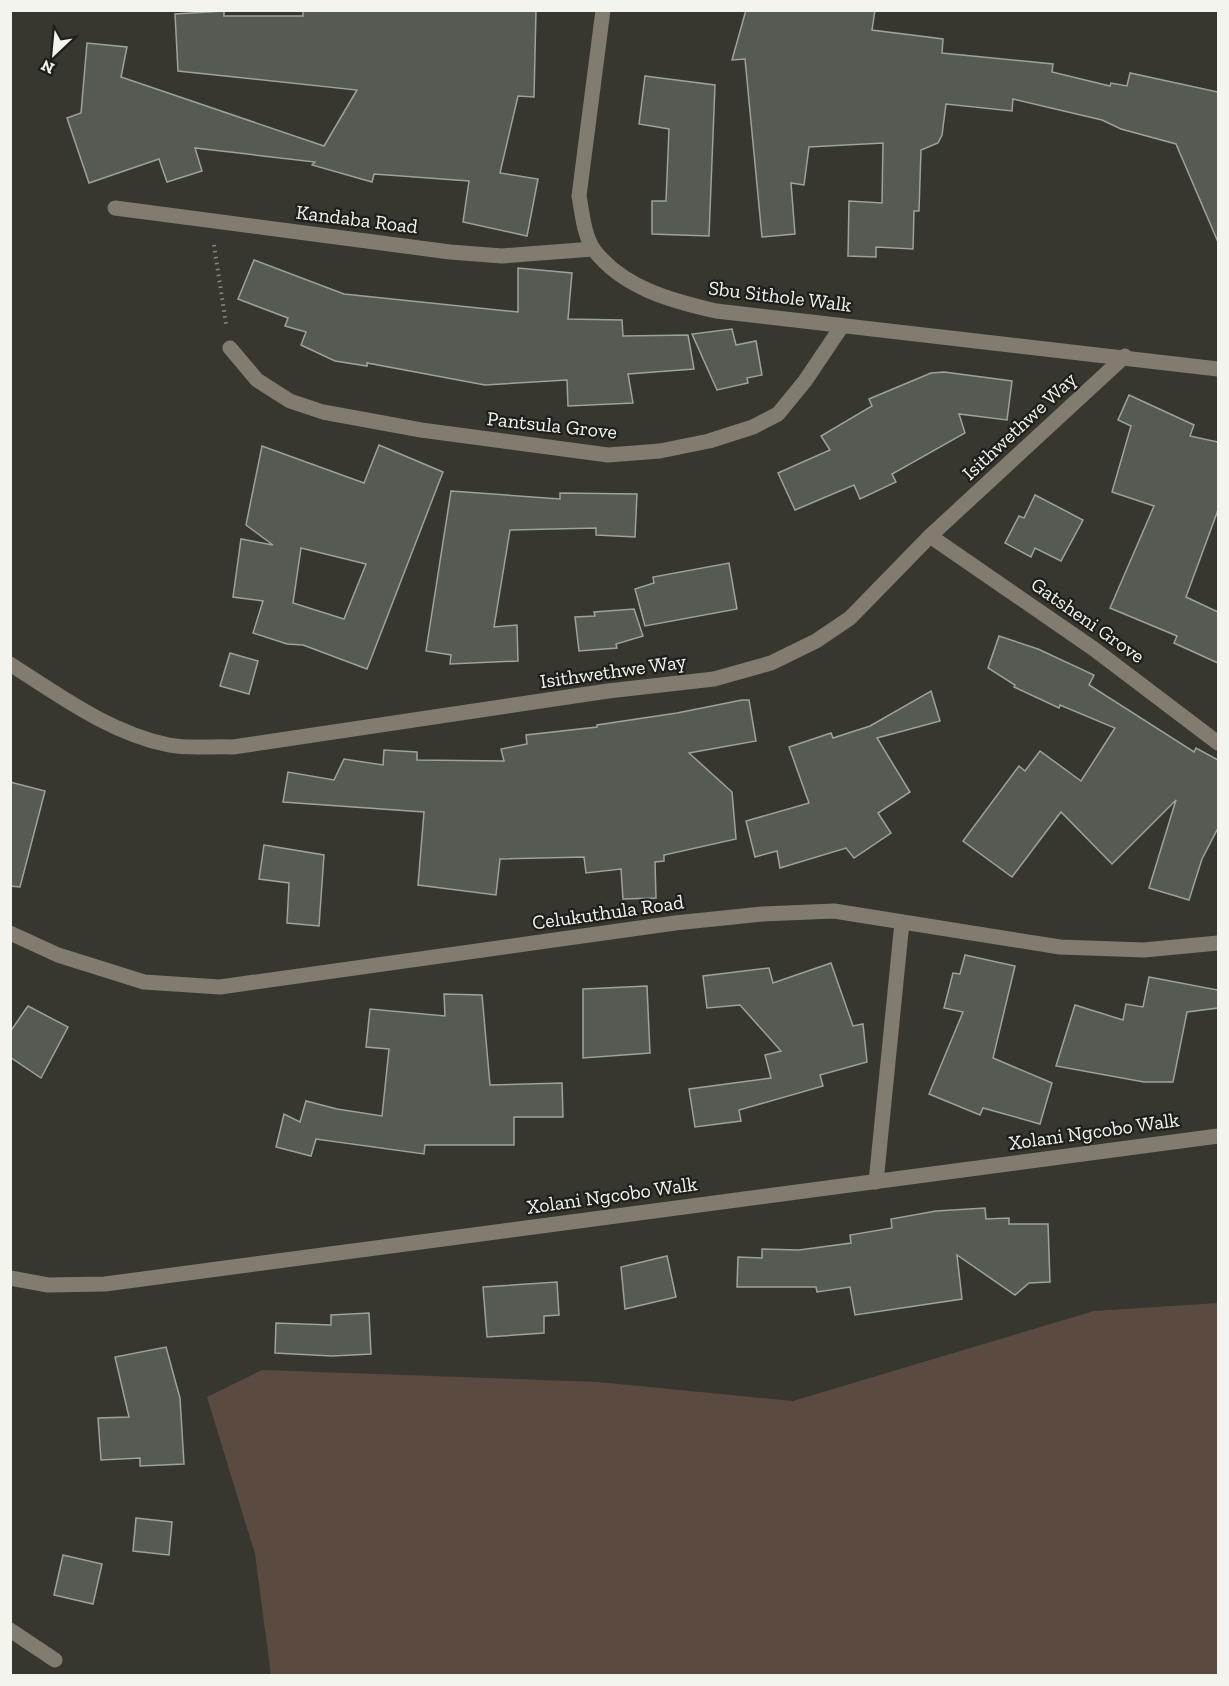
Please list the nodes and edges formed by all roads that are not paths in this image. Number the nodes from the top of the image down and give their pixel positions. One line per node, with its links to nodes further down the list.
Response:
1 (603, 10): 3 (street, Sbu Sithole Walk)
2 (116, 208): 3 (street, Kandaba Road)
3 (593, 249): 4 (street, Sbu Sithole Walk)
4 (842, 326): 5 (street, Pantsula Grove); 6 (street, Sbu Sithole Walk)
5 (230, 348)
6 (1125, 356): 7 (street, Sbu Sithole Walk); 8 (street, Isithwethwe Way)
7 (1218, 369)
8 (930, 536): 9 (street, Isithwethwe Way); 10 (street, Gatsheni Grove)
9 (10, 664)
10 (1218, 743)
11 (902, 922): 12 (street, Celukuthula Road); 13 (street, Celukuthula Road); 15 (street)
12 (10, 933)
13 (1218, 943)
14 (1218, 1136): 15 (street, Xolani Ngcobo Walk)
15 (876, 1182): 16 (street, Xolani Ngcobo Walk)
16 (10, 1278)
17 (10, 1630): 18 (street)
18 (56, 1660)

